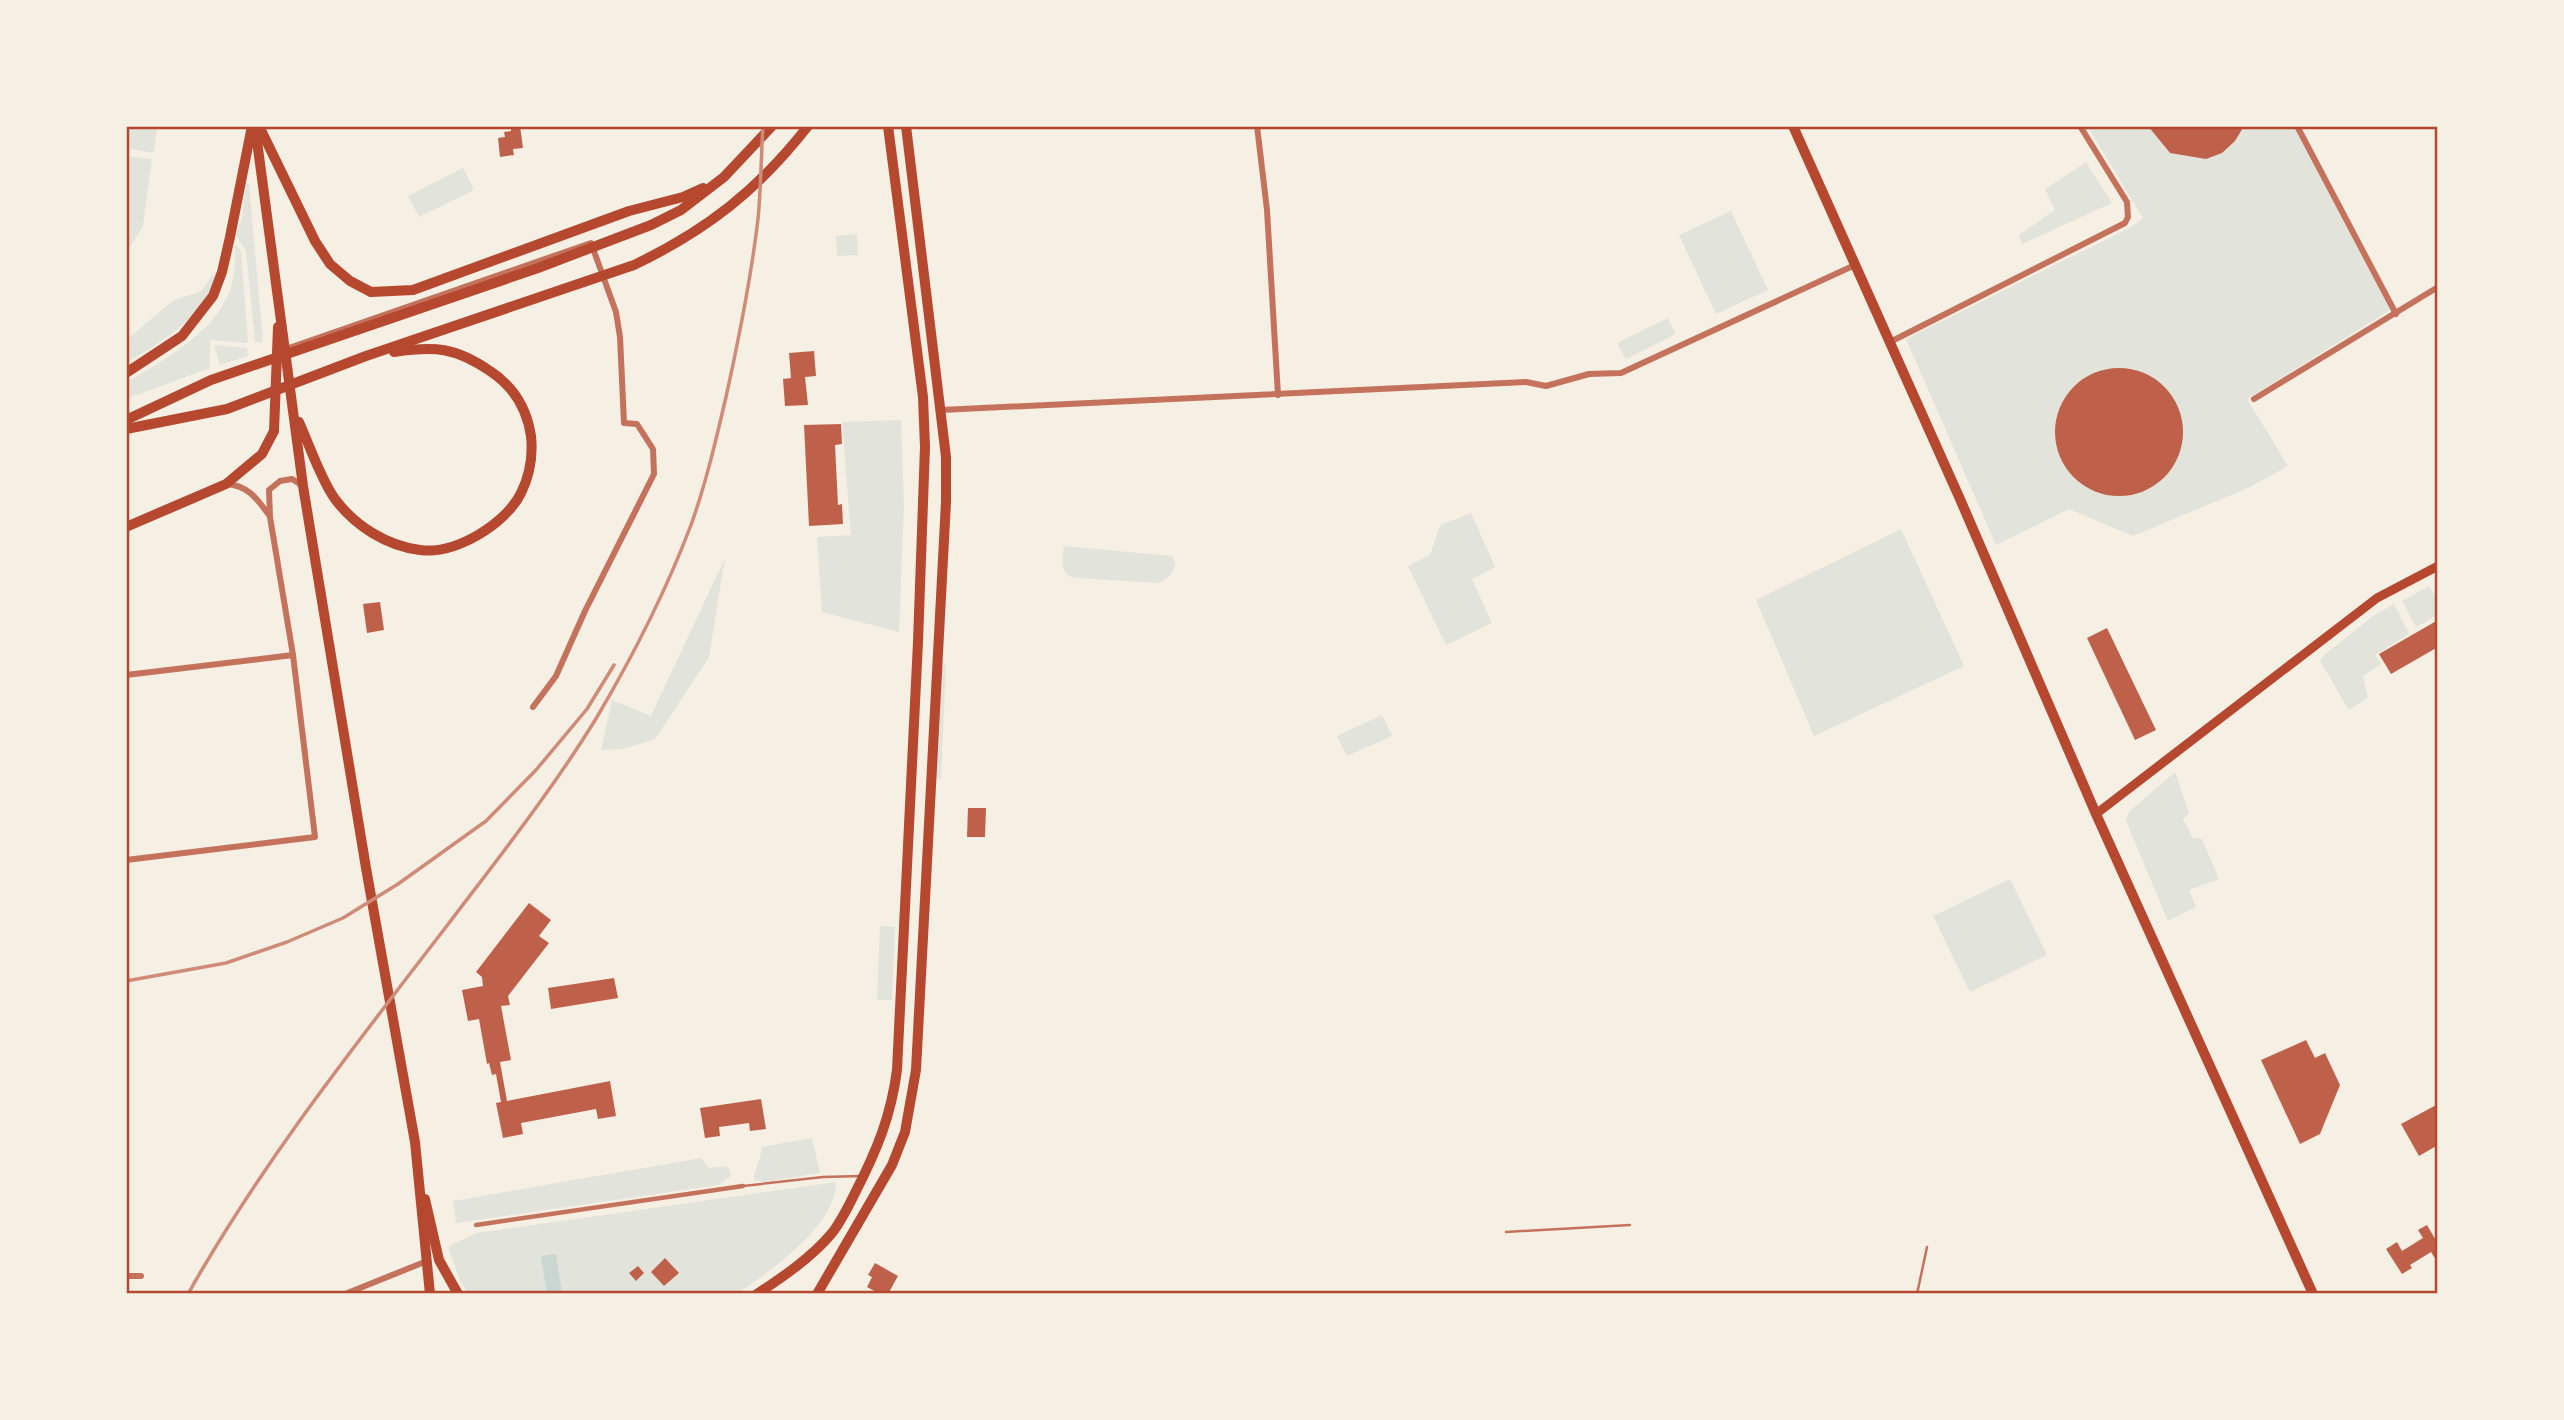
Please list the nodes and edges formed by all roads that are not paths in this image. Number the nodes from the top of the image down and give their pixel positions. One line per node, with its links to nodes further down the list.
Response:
1 (255, 126): 10 (main road); 13 (main road); 18 (main road)
2 (772, 126): 10 (main road)
3 (807, 126): 17 (main road)
4 (888, 126): 21 (main road)
5 (906, 126): 22 (main road)
6 (1257, 126): 19 (street)
7 (1793, 126): 11 (main road)
8 (2080, 126): 15 (street)
9 (2297, 126): 14 (street)
10 (724, 177): 24 (main road)
11 (1856, 265): 15 (main road); 19 (street)
12 (2438, 287): 14 (street)
13 (279, 299): 16 (main road); 26 (main road)
14 (2396, 314): 20 (street)
15 (1890, 342): 34 (main road)
16 (286, 349): 23 (main road); 33 (street)
17 (366, 356): 23 (main road); 25 (main road)
18 (126, 373)
19 (1278, 395): 22 (street)
20 (2254, 399)
21 (923, 410): 22 (main road); 36 (main road)
22 (941, 410): 51 (main road)
23 (295, 413): 27 (main road)
24 (126, 419)
25 (126, 429)
26 (226, 484): 28 (street); 29 (main road)
27 (303, 486): 28 (street); 37 (main road)
28 (270, 517): 31 (street)
29 (126, 527)
30 (2438, 566): 34 (main road)
31 (293, 655): 32 (street); 35 (street)
32 (126, 675)
33 (533, 707)
34 (2096, 814): 53 (main road)
35 (126, 860)
36 (864, 1176): 38 (lane); 50 (main road)
37 (420, 1185): 43 (main road); 44 (main road)
38 (743, 1186): 39 (street)
39 (476, 1225)
40 (1630, 1225): 41 (lane)
41 (1506, 1232)
42 (1927, 1247): 52 (lane)
43 (437, 1251): 44 (street); 49 (main road)
44 (426, 1262): 47 (street); 48 (main road)
45 (126, 1276): 46 (street)
46 (141, 1276)
47 (345, 1294)
48 (430, 1294)
49 (458, 1294)
50 (757, 1294)
51 (817, 1294)
52 (1917, 1294)
53 (2313, 1294)

